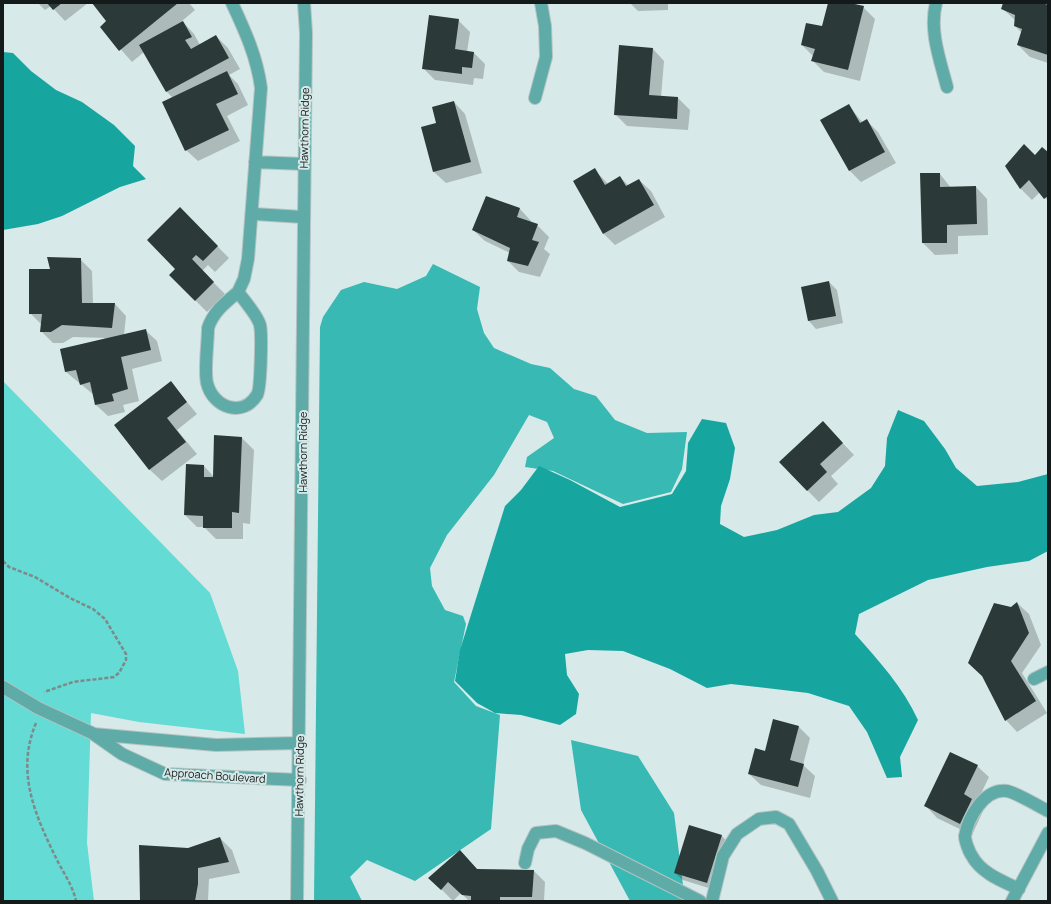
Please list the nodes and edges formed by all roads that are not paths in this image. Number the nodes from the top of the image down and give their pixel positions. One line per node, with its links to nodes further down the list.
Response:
1 (232, 3): 7 (street)
2 (304, 3): 8 (street, Hawthorn Ridge)
3 (541, 3): 6 (street)
4 (936, 3): 5 (street)
5 (947, 87)
6 (535, 98)
7 (255, 162): 8 (street); 9 (street)
8 (304, 164): 10 (street, Hawthorn Ridge)
9 (253, 214): 10 (street); 11 (street)
10 (303, 217): 16 (street, Hawthorn Ridge)
11 (238, 292): 11 (street)
12 (1048, 672): 13 (street)
13 (1034, 679)
14 (3, 687): 15 (street, Approach Boulevard)
15 (92, 734): 16 (street, Approach Boulevard); 17 (street, Approach Boulevard)
16 (300, 743): 17 (street, Hawthorn Ridge)
17 (300, 780): 22 (street, Hawthorn Ridge)
18 (1048, 811): 21 (street)
19 (1048, 833): 21 (street)
20 (526, 863): 23 (street)
21 (1018, 889): 26 (street)
22 (297, 901)
23 (700, 901)
24 (712, 901): 25 (street)
25 (832, 901)
26 (1012, 901)

